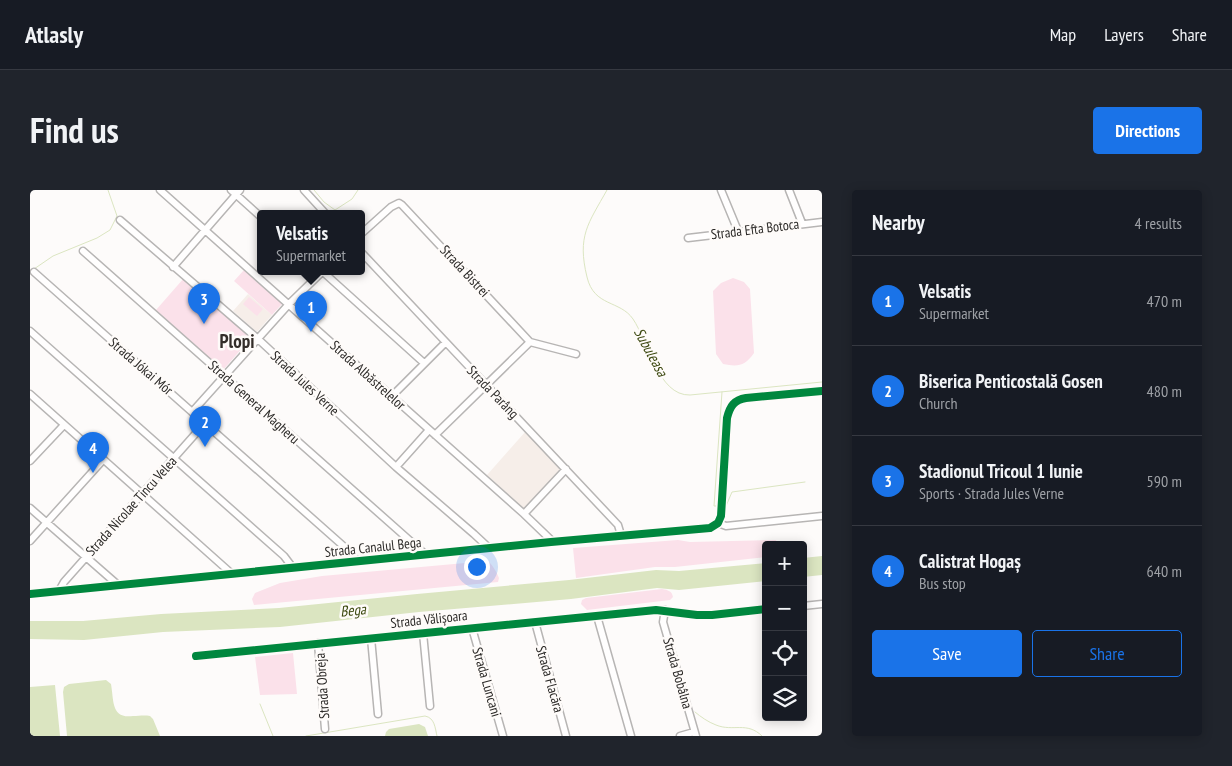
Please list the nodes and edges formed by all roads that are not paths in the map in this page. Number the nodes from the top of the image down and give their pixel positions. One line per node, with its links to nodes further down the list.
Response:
1 (160, 190): 11 (street, Strada Albăstrelelor)
2 (304, 190): 6 (street)
3 (721, 190): 13 (street)
4 (789, 190): 10 (street)
5 (235, 191): 7 (street); 11 (street)
6 (322, 210)
7 (257, 213)
8 (120, 220): 17 (street, Strada Jules Verne)
9 (822, 222): 10 (street, Strada Efta Botoca)
10 (802, 223): 13 (street, Strada Efta Botoca)
11 (205, 230): 17 (street); 21 (street, Strada Albăstrelelor)
12 (365, 231): 25 (street, Strada Bistrei)
13 (738, 231): 14 (street, Strada Efta Botoca)
14 (688, 238)
15 (82, 251): 28 (street, Strada General Magheru)
16 (365, 256): 24 (street, Strada Parâng)
17 (173, 267): 23 (street, Strada Jules Verne)
18 (34, 272): 33 (street, Strada Jókai Mór)
19 (318, 275): 21 (street)
20 (326, 275): 27 (street)
21 (289, 304): 23 (street); 32 (street, Strada Albăstrelelor)
22 (30, 331): 37 (street)
23 (258, 339): 28 (street); 40 (street, Strada Jules Verne)
24 (446, 342): 27 (street); 29 (street, Strada Parâng)
25 (530, 342): 26 (street); 29 (street)
26 (576, 354)
27 (424, 363): 32 (street)
28 (225, 376): 33 (street); 52 (street, Strada General Magheru)
29 (486, 385): 36 (street); 41 (street, Strada Parâng)
30 (822, 391): 47 (street)
31 (30, 394): 35 (street)
32 (392, 396): 36 (street, Strada Albăstrelelor)
33 (193, 411): 34 (street, Strada Jókai Mór)
34 (205, 422): 37 (street, Strada Nicolae Tincu Velea); 54 (street, Strada Jókai Mór)
35 (64, 425): 38 (street); 39 (street)
36 (432, 432): 40 (street); 44 (street, Strada Albăstrelelor)
37 (174, 458): 42 (street, Strada Nicolae Tincu Velea); 55 (street)
38 (103, 460): 42 (street); 46 (street)
39 (30, 461)
40 (396, 467): 51 (street, Strada Jules Verne)
41 (566, 469): 44 (street); 48 (street, Strada Parâng)
42 (142, 493): 53 (street, Strada Nicolae Tincu Velea); 56 (street)
43 (30, 508): 46 (street)
44 (524, 514): 50 (street, Strada Albăstrelelor)
45 (822, 516): 47 (street, Strada Canalul Bega)
46 (46, 523): 49 (street); 53 (street)
47 (718, 523): 48 (street, Strada Canalul Bega)
48 (620, 535): 50 (street, Strada Canalul Bega)
49 (30, 540)
50 (551, 542): 51 (street, Strada Canalul Bega)
51 (489, 548): 52 (street, Strada Canalul Bega)
52 (425, 554): 54 (street, Strada Canalul Bega)
53 (86, 556): 57 (street); 58 (street, Strada Nicolae Tincu Velea)
54 (357, 561): 55 (street, Strada Canalul Bega)
55 (293, 568): 56 (street, Strada Canalul Bega)
56 (232, 574): 57 (street, Strada Canalul Bega)
57 (118, 585): 58 (street, Strada Canalul Bega)
58 (59, 591): 59 (street, Strada Canalul Bega)
59 (30, 594)
60 (822, 604): 61 (street)
61 (807, 606)
62 (762, 609): 63 (street, Strada Vălișoara)
63 (665, 610): 64 (street, Strada Vălișoara); 74 (street, Strada Bobâlna)
64 (597, 616): 65 (street, Strada Vălișoara); 77 (street)
65 (535, 622): 66 (street, Strada Vălișoara); 76 (street, Strada Flacăra)
66 (472, 628): 67 (street, Strada Vălișoara); 75 (street, Strada Luncani)
67 (423, 633): 68 (street, Strada Vălișoara); 71 (street)
68 (371, 638): 69 (street, Strada Vălișoara); 72 (street)
69 (318, 643): 70 (street, Strada Vălișoara); 73 (street, Strada Obreja)
70 (196, 656)
71 (430, 706)
72 (378, 714)
73 (325, 729)
74 (695, 734): 78 (street)
75 (503, 736)
76 (566, 736)
77 (631, 736)
78 (680, 736)

